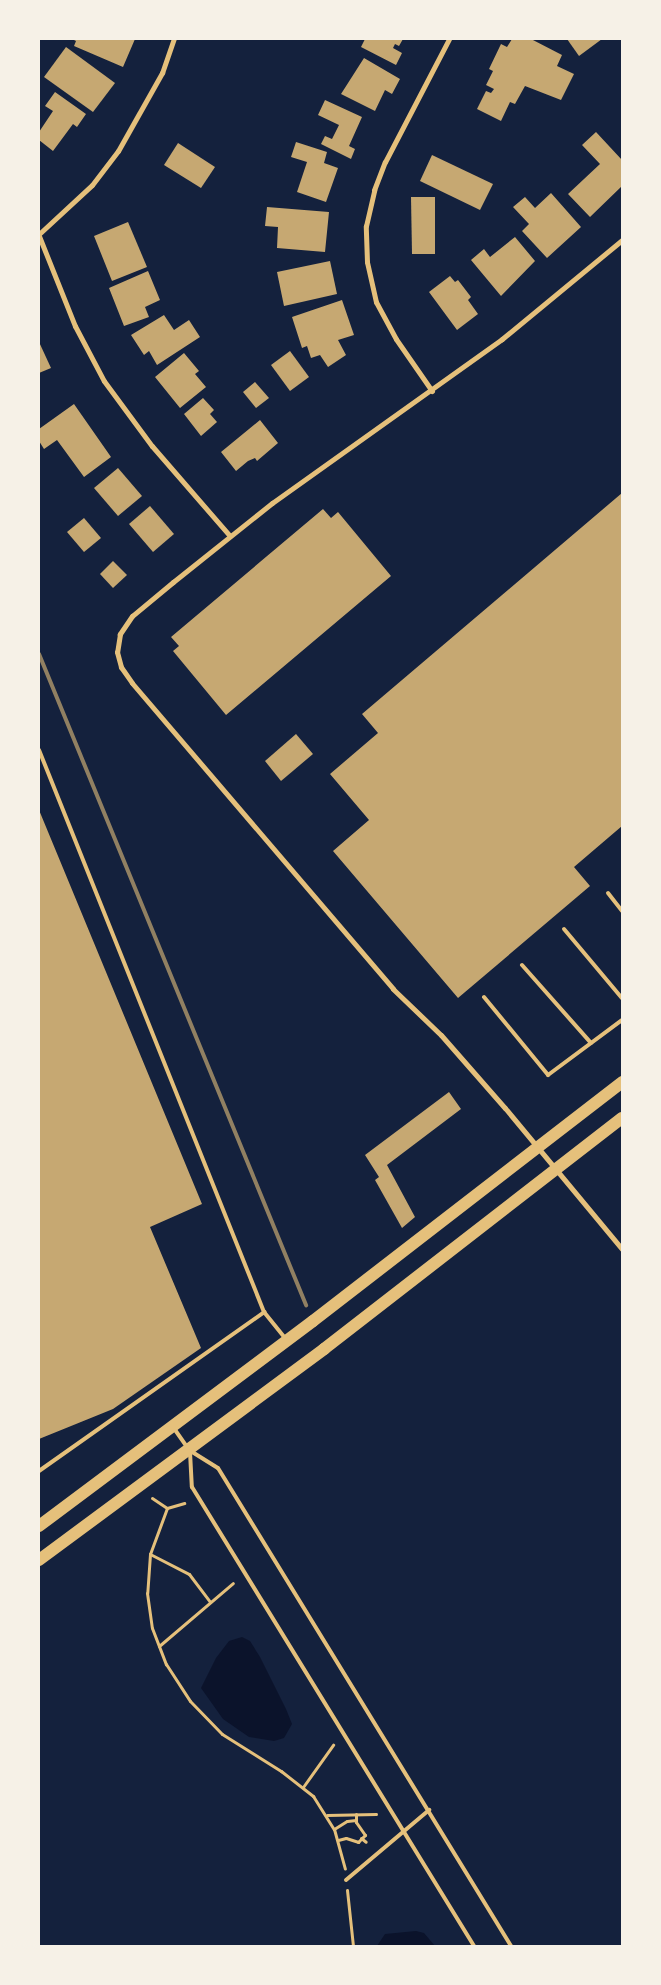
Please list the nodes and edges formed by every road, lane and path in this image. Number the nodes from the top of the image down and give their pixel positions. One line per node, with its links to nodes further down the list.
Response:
1 (174, 39): 3 (street)
2 (449, 39): 5 (street)
3 (39, 235): 6 (street)
4 (622, 240): 5 (street)
5 (432, 391): 6 (street)
6 (230, 536): 18 (street)
7 (39, 750): 21 (lane)
8 (608, 893): 9 (lane)
9 (622, 911)
10 (564, 929): 13 (lane)
11 (522, 965): 15 (lane)
12 (484, 998): 15 (lane)
13 (622, 998)
14 (622, 1020): 15 (lane)
15 (591, 1043)
16 (622, 1082): 18 (main road)
17 (622, 1118): 19 (main road)
18 (537, 1148): 19 (street); 22 (main road)
19 (555, 1170): 20 (street); 24 (main road)
20 (622, 1249)
21 (264, 1312): 22 (lane); 25 (lane)
22 (286, 1340): 23 (main road)
23 (173, 1427): 24 (lane); 29 (main road)
24 (190, 1450): 31 (main road); 37 (lane); 43 (lane)
25 (39, 1471)
26 (152, 1498): 28 (path)
27 (184, 1503): 28 (path)
28 (167, 1508): 30 (path)
29 (39, 1526)
30 (150, 1554): 33 (path); 34 (path)
31 (39, 1560)
32 (233, 1583): 33 (path)
33 (210, 1602): 34 (path)
34 (159, 1646): 36 (path)
35 (333, 1745): 36 (path)
36 (303, 1787): 40 (path)
37 (429, 1810): 43 (lane); 50 (lane)
38 (356, 1814): 39 (path); 40 (path); 41 (path)
39 (376, 1814)
40 (327, 1815): 42 (path)
41 (356, 1820): 42 (path); 44 (path)
42 (334, 1830): 45 (path)
43 (404, 1831): 47 (lane); 49 (lane)
44 (361, 1838): 45 (path); 46 (path)
45 (338, 1840): 47 (path)
46 (366, 1842)
47 (346, 1880): 48 (path)
48 (353, 1946)
49 (474, 1946)
50 (511, 1946)

